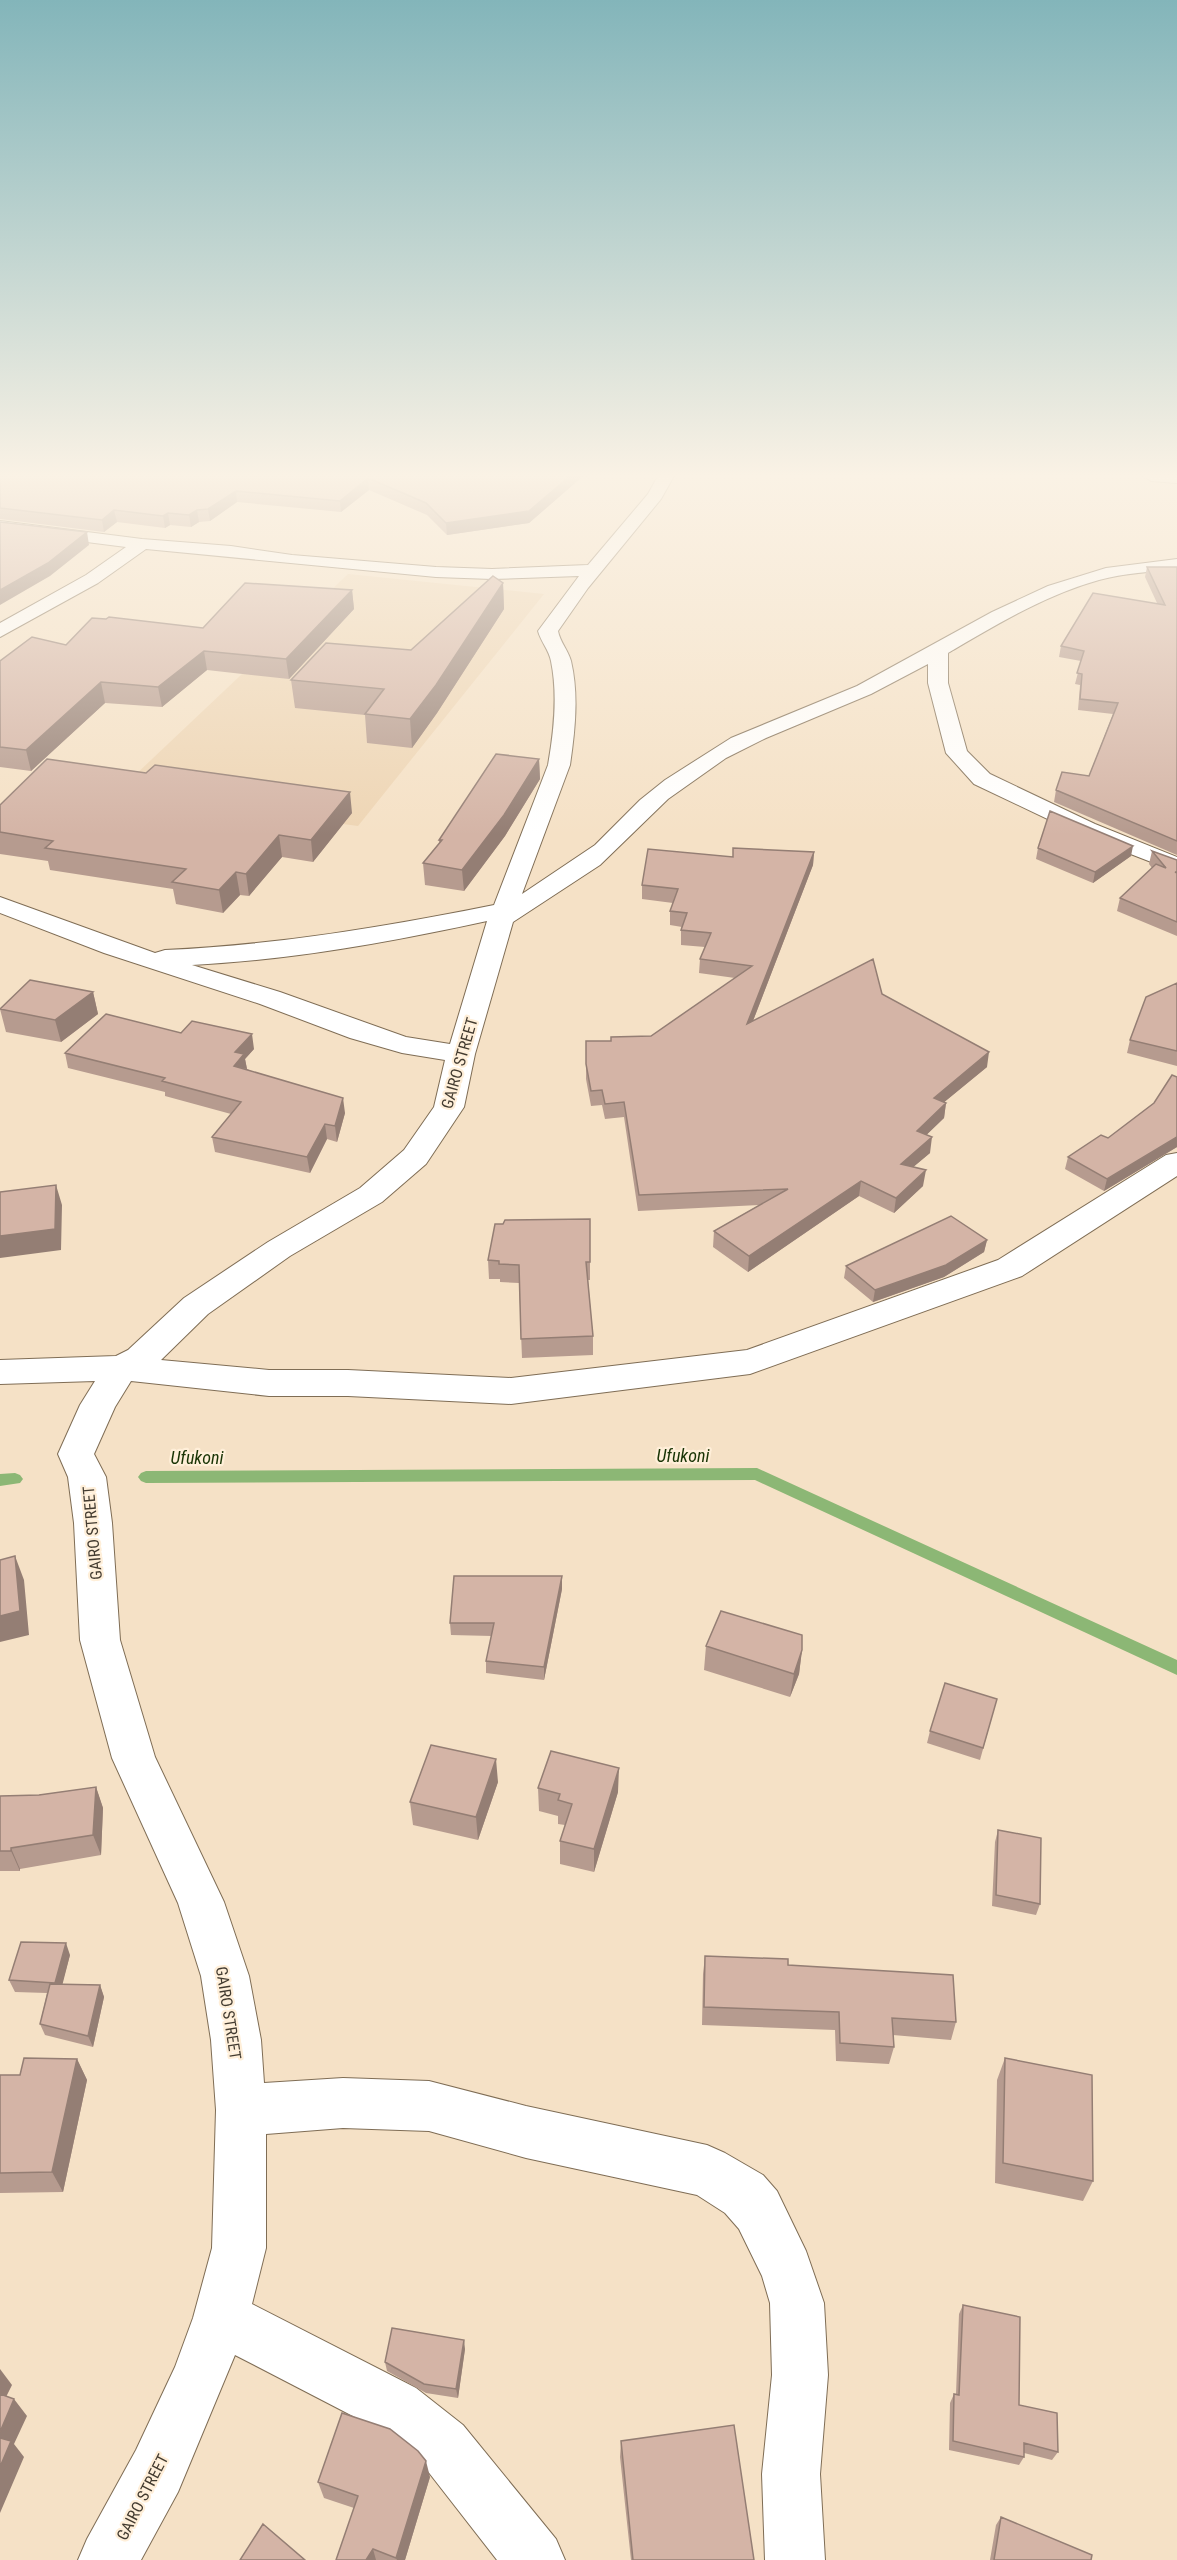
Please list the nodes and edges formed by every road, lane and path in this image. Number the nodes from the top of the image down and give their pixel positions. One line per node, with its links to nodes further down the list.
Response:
1 (60, 595): 4 (street)
2 (575, 595): 9 (street, GAIRO STREET)
3 (1043, 595): 6 (street)
4 (10, 621): 5 (street)
5 (0, 631)
6 (938, 652): 7 (street); 9 (street)
7 (1177, 865)
8 (0, 903): 10 (street)
9 (503, 914): 10 (street); 11 (street, GAIRO STREET)
10 (148, 958): 11 (street)
11 (461, 1054): 13 (street, GAIRO STREET)
12 (1177, 1162): 13 (street)
13 (121, 1368): 14 (street); 15 (street, GAIRO STREET)
14 (0, 1372)
15 (241, 2110): 16 (street, GAIRO STREET); 19 (street)
16 (221, 2318): 17 (street, GAIRO STREET); 18 (street)
17 (108, 2560)
18 (535, 2560)
19 (795, 2560)

